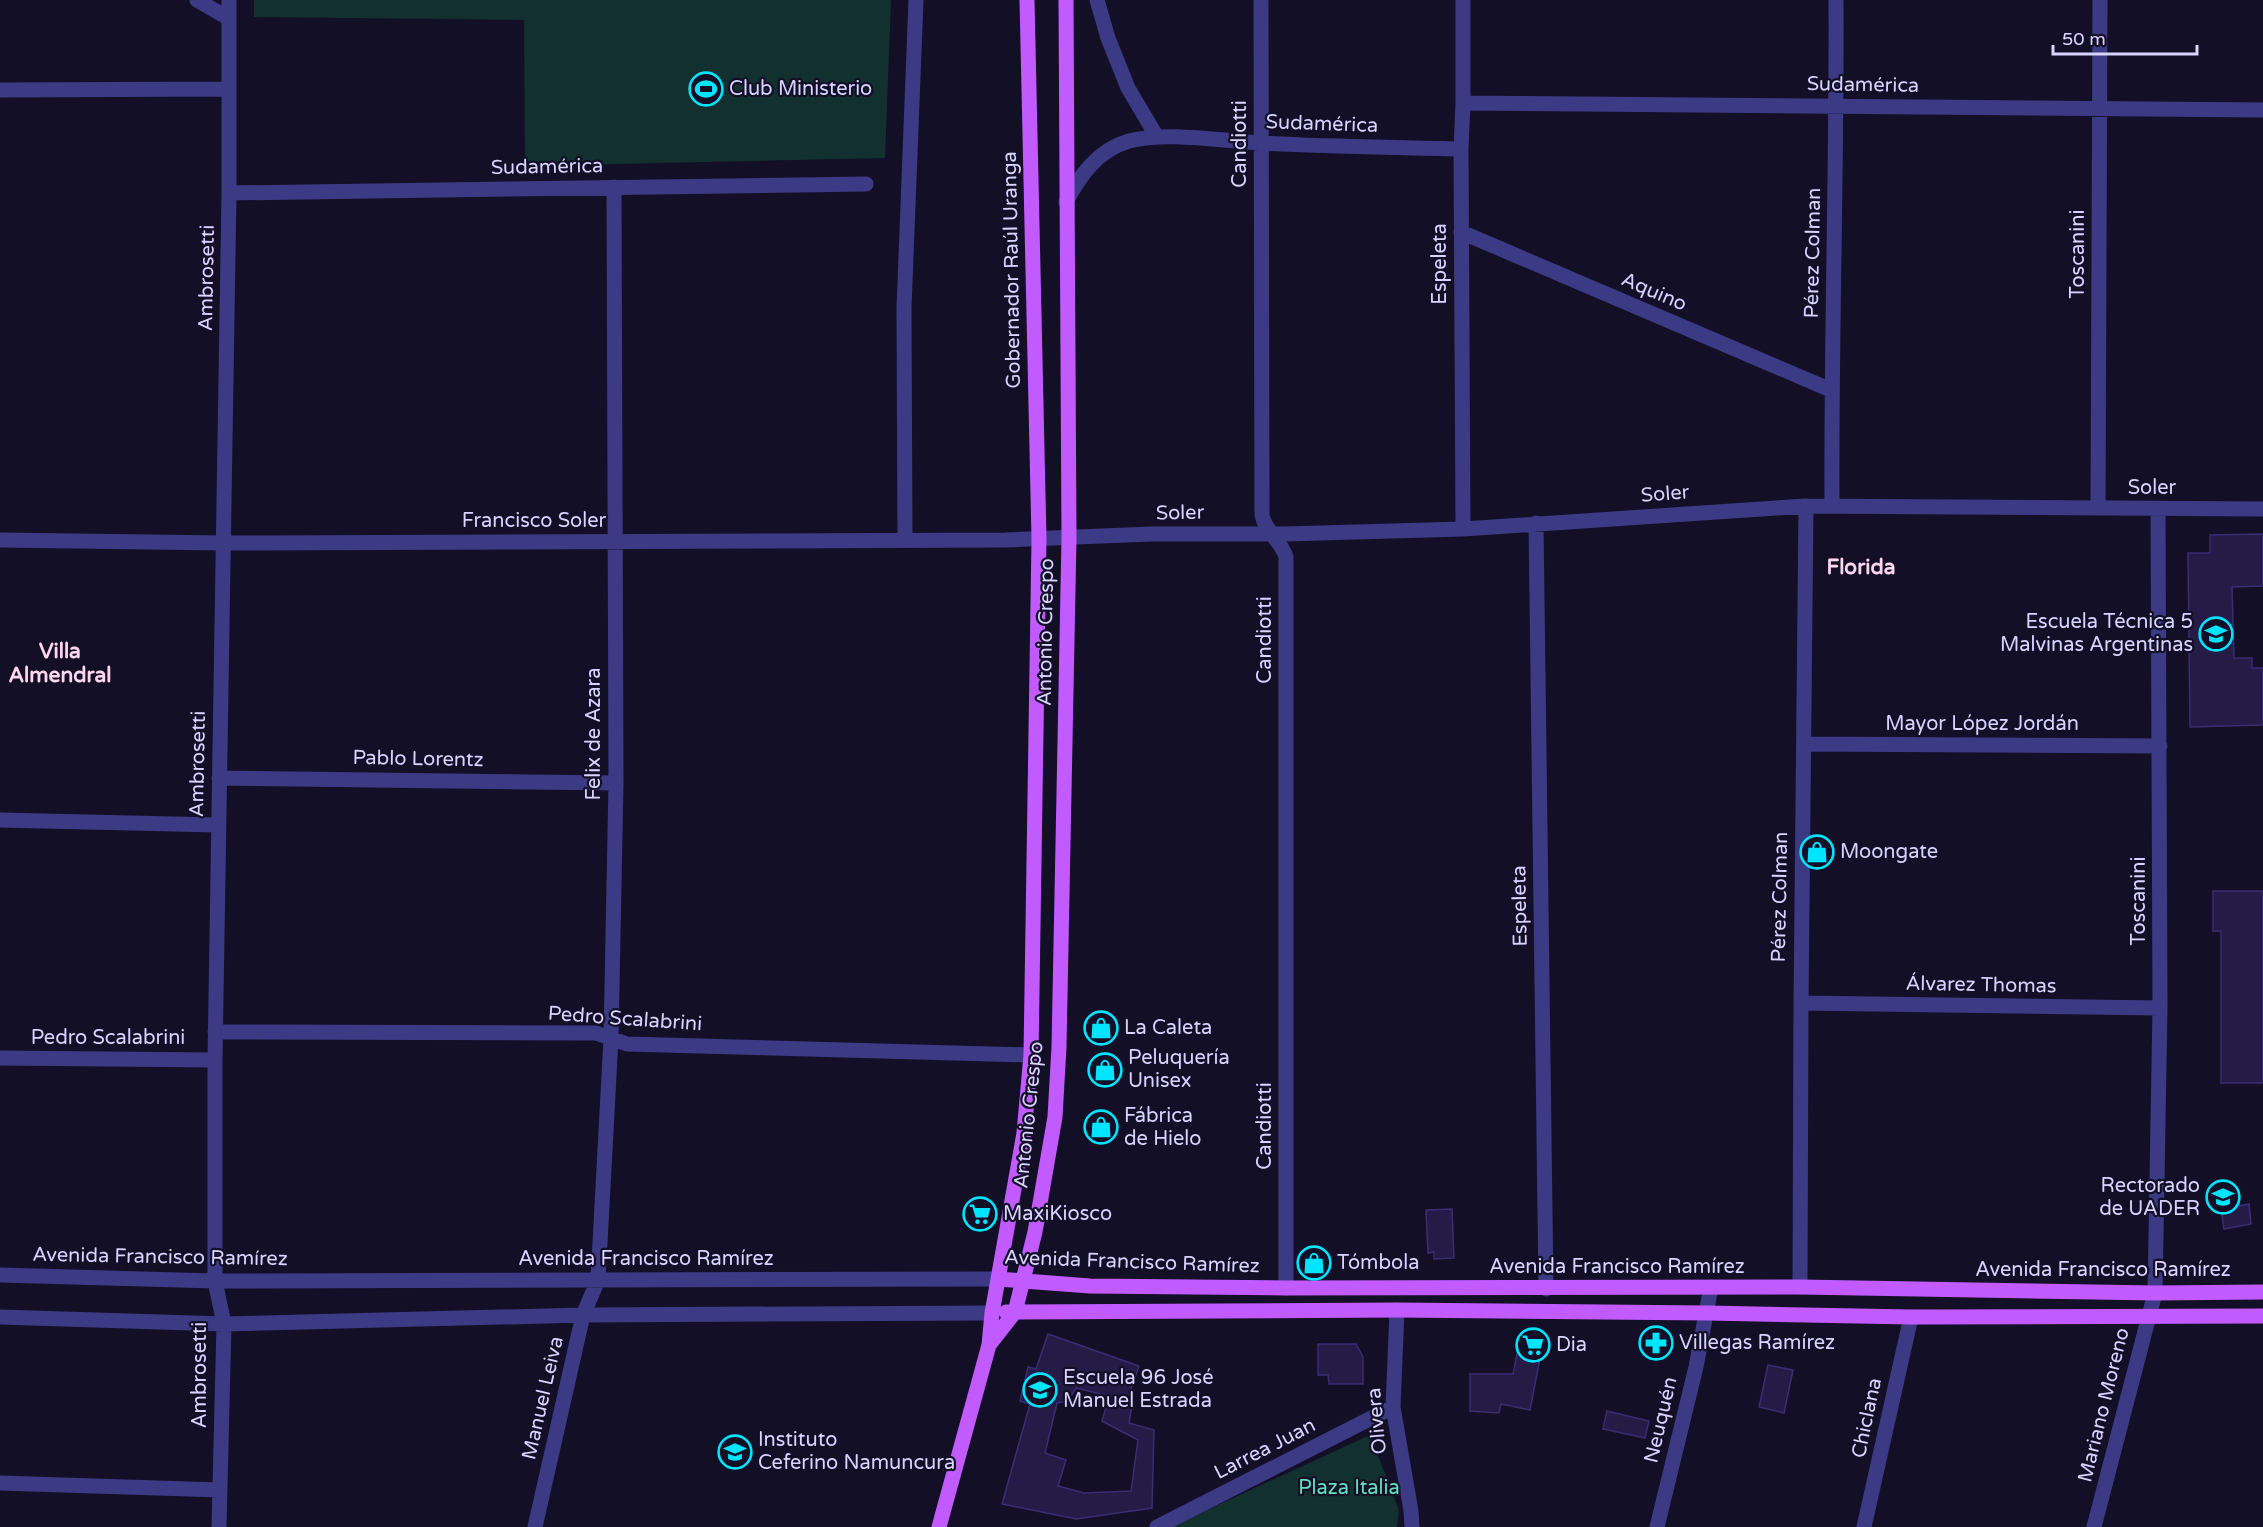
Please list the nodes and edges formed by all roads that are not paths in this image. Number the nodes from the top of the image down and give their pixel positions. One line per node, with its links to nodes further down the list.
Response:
1 (196, 0): 11 (street)
2 (228, 0): 11 (street, Ambrosetti)
3 (916, 0): 36 (street)
4 (1028, 0): 37 (main road, Gobernador Raúl Uranga)
5 (1066, 0): 24 (main road)
6 (1097, 0): 18 (street)
7 (1261, 0): 19 (street, Candiotti)
8 (1463, 0): 14 (street, Espeleta)
9 (1836, 0): 15 (street, Pérez Colman)
10 (2100, 0): 16 (street, Toscanini)
11 (228, 18): 12 (street, Ambrosetti)
12 (229, 89): 13 (street); 23 (street, Ambrosetti)
13 (0, 90)
14 (1464, 103): 15 (street, Sudamérica); 20 (street, Espeleta)
15 (1836, 106): 16 (street, Sudamérica); 26 (street, Pérez Colman)
16 (2099, 109): 17 (street, Sudamérica); 29 (street, Toscanini)
17 (2263, 110)
18 (1157, 137): 19 (street, Sudamérica); 24 (street, Sudamérica)
19 (1261, 143): 20 (street, Sudamérica); 34 (street, Candiotti)
20 (1461, 149): 25 (street, Espeleta)
21 (866, 184): 22 (street, Sudamérica)
22 (614, 187): 23 (street, Sudamérica); 39 (street, Felix de Azara)
23 (229, 193): 40 (street, Ambrosetti)
24 (1066, 202): 35 (main road)
25 (1461, 232): 26 (street, Aquino); 33 (street, Espeleta)
26 (1831, 390): 28 (street, Pérez Colman)
27 (1806, 506): 28 (street, Soler); 32 (street, Soler); 41 (street, Pérez Colman)
28 (1832, 506): 29 (street, Soler)
29 (2098, 508): 30 (street, Soler)
30 (2158, 509): 31 (street, Soler); 42 (street, Toscanini)
31 (2263, 509)
32 (1536, 523): 33 (street, Soler); 62 (street, Espeleta)
33 (1462, 529): 34 (street, Soler)
34 (1272, 534): 35 (street, Soler); 61 (street, Candiotti)
35 (1069, 538): 37 (street, Francisco Soler); 58 (main road, Antonio Crespo)
36 (905, 539): 37 (street, Francisco Soler); 39 (street, Francisco Soler)
37 (1039, 539): 51 (main road, Antonio Crespo)
38 (0, 540): 40 (street, Francisco Soler)
39 (616, 542): 40 (street, Francisco Soler); 44 (street, Felix de Azara)
40 (224, 543): 43 (street, Ambrosetti)
41 (1803, 744): 42 (street, Mayor López Jordán); 47 (street, Pérez Colman)
42 (2160, 746): 48 (street, Toscanini)
43 (219, 778): 44 (street, Pablo Lorentz); 46 (street, Ambrosetti)
44 (616, 783): 50 (street, Felix de Azara)
45 (0, 820): 46 (street)
46 (218, 825): 49 (street, Ambrosetti)
47 (1800, 1003): 48 (street, Álvarez Thomas); 60 (street, Pérez Colman)
48 (2160, 1008): 64 (street, Toscanini)
49 (215, 1032): 50 (street, Pedro Scalabrini); 53 (street, Ambrosetti)
50 (611, 1038): 51 (street, Pedro Scalabrini); 56 (street, Felix de Azara)
51 (1031, 1055): 55 (main road, Antonio Crespo)
52 (0, 1058): 53 (street, Pedro Scalabrini)
53 (215, 1060): 57 (street, Ambrosetti)
54 (0, 1275): 57 (street, Avenida Francisco Ramírez)
55 (998, 1279): 56 (street, Avenida Francisco Ramírez); 58 (main road, Avenida Francisco Ramírez); 67 (main road, Antonio Crespo)
56 (598, 1280): 57 (street, Avenida Francisco Ramírez); 69 (street, Manuel Leiva)
57 (215, 1281): 74 (street, Ambrosetti)
58 (1022, 1281): 61 (main road, Avenida Francisco Ramírez); 66 (main road, Antonio Crespo)
59 (1711, 1287): 60 (main road, Avenida Francisco Ramírez); 62 (main road, Avenida Francisco Ramírez); 68 (street, Neuquén)
60 (1800, 1287): 64 (main road, Avenida Francisco Ramírez)
61 (1286, 1288): 62 (main road, Avenida Francisco Ramírez)
62 (1546, 1289)
63 (2263, 1292): 64 (main road, Avenida Francisco Ramírez)
64 (2155, 1293): 70 (street, Mariano Moreno)
65 (1397, 1310): 66 (main road); 68 (main road); 76 (street, Olivera)
66 (1015, 1312): 67 (main road); 75 (main road, Antonio Crespo)
67 (992, 1313): 69 (street); 75 (main road, Antonio Crespo)
68 (1708, 1313): 72 (main road); 84 (street, Neuquén)
69 (583, 1315): 74 (street); 80 (street, Manuel Leiva)
70 (2149, 1316): 72 (main road); 73 (main road); 86 (street, Mariano Moreno)
71 (0, 1317): 74 (street)
72 (1911, 1317): 85 (street, Chiclana)
73 (2263, 1317)
74 (224, 1324): 78 (street, Ambrosetti)
75 (989, 1345): 81 (main road)
76 (1393, 1407): 82 (street, Larrea Juan); 83 (street, Olivera)
77 (0, 1483): 78 (street)
78 (219, 1490): 79 (street, Ambrosetti)
79 (219, 1527)
80 (535, 1527)
81 (939, 1527)
82 (1157, 1527)
83 (1412, 1527)
84 (1657, 1527)
85 (1864, 1527)
86 (2094, 1527)

